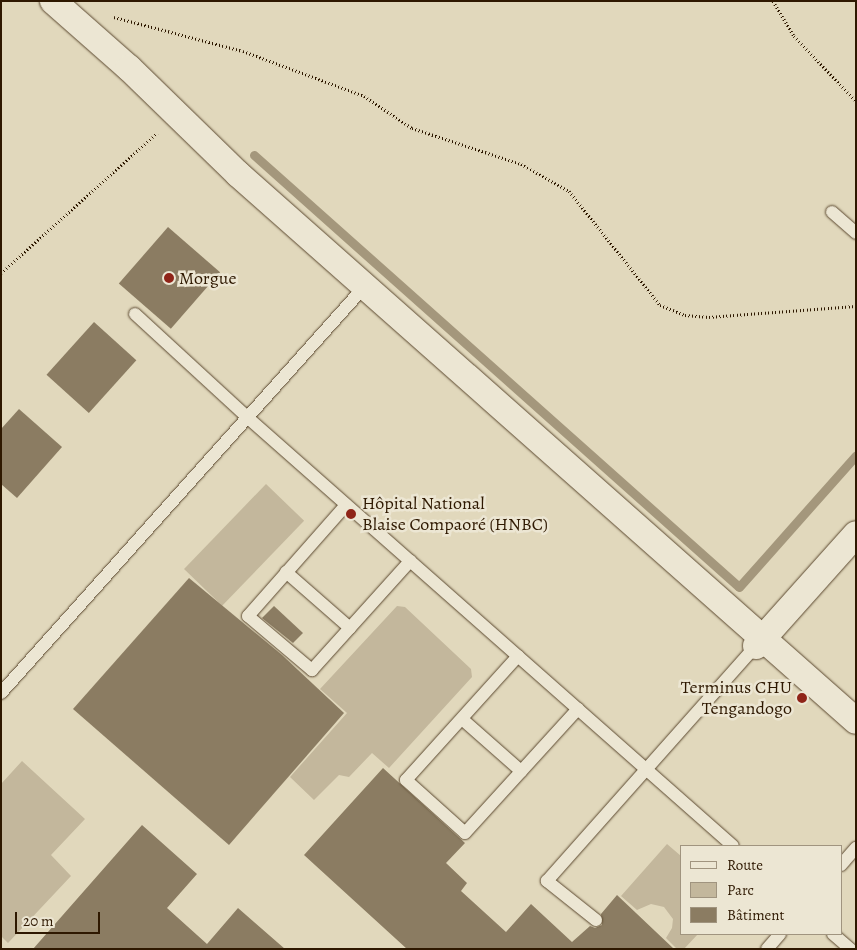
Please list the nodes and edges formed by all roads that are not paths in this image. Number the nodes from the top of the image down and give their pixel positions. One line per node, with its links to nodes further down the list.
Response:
1 (53, 1): 4 (street)
2 (832, 212): 3 (lane)
3 (856, 233)
4 (365, 286): 6 (lane); 12 (street)
5 (135, 314): 6 (lane)
6 (246, 417): 7 (lane); 14 (lane)
7 (346, 505): 9 (lane); 10 (lane)
8 (856, 534): 12 (street)
9 (410, 561): 11 (lane); 13 (lane)
10 (286, 572): 11 (lane); 11 (lane)
11 (350, 628)
12 (760, 643): 17 (street); 18 (lane)
13 (518, 656): 15 (lane); 16 (lane)
14 (1, 694)
15 (578, 709): 18 (lane); 19 (lane)
16 (462, 719): 19 (lane); 19 (lane)
17 (856, 721)
18 (646, 770): 20 (lane); 23 (lane)
19 (521, 771)
20 (732, 845)
21 (856, 848): 22 (lane)
22 (842, 864)
23 (596, 920)
24 (779, 935): 26 (lane)
25 (834, 935): 27 (lane)
26 (767, 949)
27 (850, 949)

